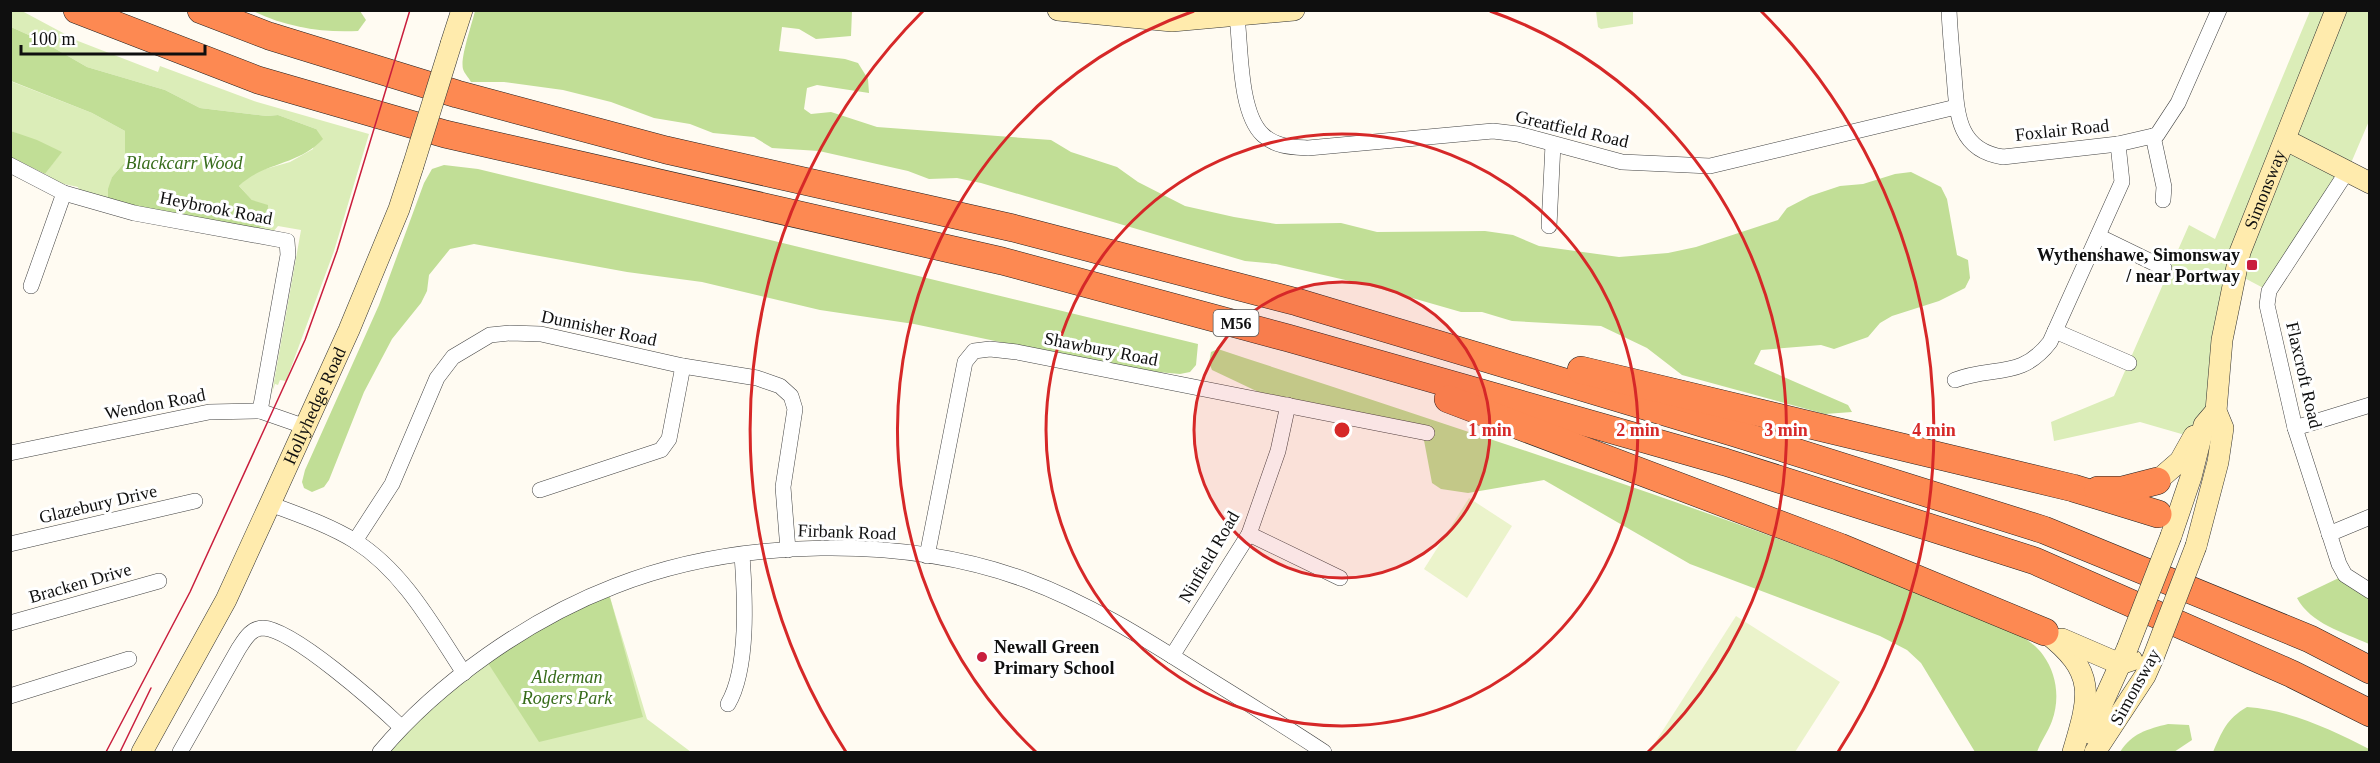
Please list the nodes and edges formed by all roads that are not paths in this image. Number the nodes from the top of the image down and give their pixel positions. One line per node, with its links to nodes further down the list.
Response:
1 (77, 10): 30 (highway, M56)
2 (201, 10): 28 (highway, M56)
3 (447, 10): 13 (street)
4 (457, 10): 13 (street, Hollyhedge Road)
5 (462, 10): 13 (street, Hollyhedge Road)
6 (1058, 10): 11 (street)
7 (1294, 10): 12 (street)
8 (1949, 10): 14 (street, Foxlair Road)
9 (2219, 10): 15 (street)
10 (2336, 10): 16 (street, Simonsway)
11 (1100, 13): 12 (street)
12 (1237, 17): 17 (street, Greatfield Road)
13 (451, 44): 38 (street, Hollyhedge Road, bridge)
14 (1956, 108): 17 (street, Greatfield Road); 18 (street, Foxlair Road)
15 (2153, 136): 18 (street, Foxlair Road); 23 (street)
16 (2286, 140): 20 (street); 37 (street, Simonsway)
17 (1553, 144): 24 (street)
18 (2118, 144): 25 (street)
19 (10, 165): 22 (street, Heybrook Road)
20 (2348, 170): 21 (street); 39 (street, Flaxcroft Road)
21 (2370, 183)
22 (64, 193): 27 (street); 36 (street, Heybrook Road)
23 (2163, 200)
24 (1549, 226)
25 (2098, 236): 26 (street); 29 (street)
26 (2164, 268)
27 (31, 286)
28 (1296, 302): 43 (highway, M56); 65 (highway, M56)
29 (2055, 331): 31 (street); 33 (street)
30 (1288, 338): 61 (highway, M56); 69 (highway, M56)
31 (2129, 363)
32 (683, 366): 44 (street); 52 (street, Dunnisher Road); 54 (street, Dunnisher Road)
33 (1956, 380)
34 (1288, 405): 40 (street, Shawbury Road); 49 (street, Ninfield Road); 56 (street, Shawbury Road)
35 (2370, 405): 39 (street)
36 (260, 411): 38 (street, Wendon Road); 41 (street, Wendon Road)
37 (2210, 418): 42 (street); 48 (street, Simonsway); 51 (street, Simonsway)
38 (306, 427): 46 (street, Hollyhedge Road)
39 (2295, 428): 50 (street, Flaxcroft Road)
40 (1427, 433)
41 (10, 453)
42 (2157, 480): 43 (highway, M56)
43 (2073, 488): 48 (highway, M56)
44 (540, 490)
45 (195, 501): 53 (street, Glazebury Drive)
46 (270, 504): 52 (street); 71 (street, Hollyhedge Road)
47 (2370, 518): 50 (street)
48 (2169, 523): 51 (street); 63 (street, Simonsway, bridge)
49 (1249, 534): 57 (street); 62 (street, Ninfield Road)
50 (2329, 534): 59 (street, Flaxcroft Road)
51 (2198, 538): 63 (street, Simonsway, bridge)
52 (355, 541): 66 (street)
53 (10, 544)
54 (788, 550): 55 (street, Firbank Road); 56 (street, Firbank Road)
55 (742, 555): 66 (street, Firbank Road); 68 (street)
56 (927, 556): 62 (street, Firbank Road)
57 (1340, 578)
58 (159, 581): 60 (street, Bracken Drive)
59 (2370, 591)
60 (10, 623)
61 (2045, 632): 63 (street); 75 (street)
62 (1172, 656): 74 (street, Firbank Road)
63 (2135, 656): 76 (street, Simonsway); 77 (street, Simonsway)
64 (129, 659): 67 (street)
65 (2370, 670)
66 (464, 673): 70 (street, Firbank Road)
67 (10, 696)
68 (728, 704)
69 (2370, 714)
70 (401, 727): 72 (street); 73 (street, Firbank Road)
71 (142, 753)
72 (180, 753)
73 (380, 753)
74 (1324, 753)
75 (2073, 753)
76 (2080, 753)
77 (2095, 753)

